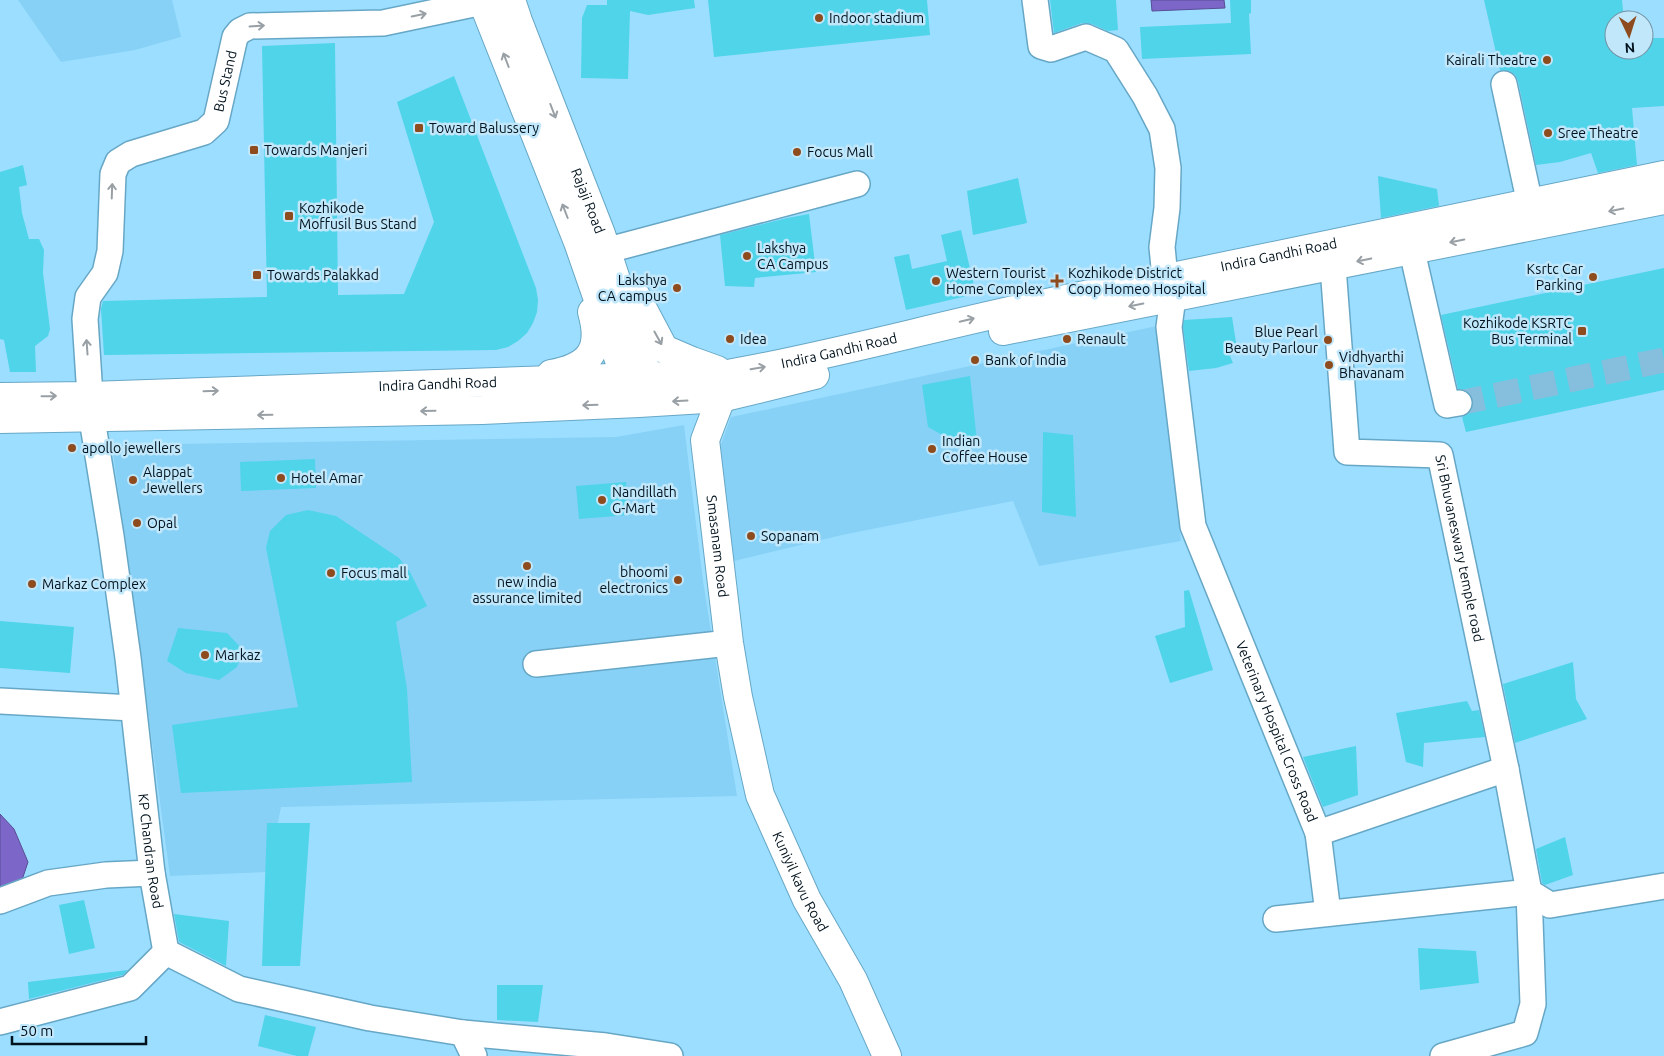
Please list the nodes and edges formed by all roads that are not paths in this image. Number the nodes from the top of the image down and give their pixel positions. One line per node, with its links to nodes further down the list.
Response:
1 (511, 0): 9 (main road, Rajaji Road, one-way to 9)
2 (1035, 0): 12 (street, Veterinary Hospital Cross Road)
3 (483, 1): 9 (main road, one-way to 3); 19 (street, Bus Stand, one-way to 3)
4 (1504, 84): 8 (street)
5 (1664, 175): 8 (main road, Indira Gandhi Road)
6 (857, 184): 9 (street)
7 (1664, 200): 10 (main road, Indira Gandhi Road, one-way to 10)
8 (1530, 204): 12 (main road, Indira Gandhi Road)
9 (597, 242): 13 (main road, Rajaji Road); 14 (main road); 15 (main road, one-way to 15)
10 (1412, 250): 11 (main road, Indira Gandhi Road, one-way to 11); 18 (street)
11 (1333, 267): 12 (main road, Indira Gandhi Road); 26 (street, Sri Bhuvaneswary temple road)
12 (1169, 288): 15 (main road, Indira Gandhi Road); 27 (street, Veterinary Hospital Cross Road)
13 (636, 377): 14 (main road, Indira Gandhi Road); 15 (main road, Indira Gandhi Road); 17 (main road, Rajaji Road)
14 (522, 380): 19 (main road, Indira Gandhi Road, one-way to 14)
15 (725, 386): 17 (main road, Indira Gandhi Road, one-way to 17); 21 (main road, Smasanam Road)
16 (0, 397): 19 (main road, Indira Gandhi Road, one-way to 19)
17 (639, 403): 19 (main road, Indira Gandhi Road, one-way to 19)
18 (1459, 403)
19 (91, 407): 20 (main road, Indira Gandhi Road); 25 (street, KP Chandran Road)
20 (0, 419)
21 (729, 643): 22 (street); 23 (main road, Smasanam Road)
22 (536, 664)
23 (738, 697): 40 (main road, Kuniyil kavu Road)
24 (0, 701): 25 (street)
25 (133, 708): 28 (street, KP Chandran Road)
26 (1506, 769): 27 (street, Veterinary Hospital Cross Road); 30 (street)
27 (1318, 833): 32 (street)
28 (152, 873): 31 (street); 34 (street, KP Chandran Road)
29 (1664, 886): 30 (street)
30 (1529, 892): 32 (street); 37 (street)
31 (0, 900)
32 (1328, 913): 33 (street)
33 (1276, 919)
34 (166, 952): 35 (street); 36 (street)
35 (0, 1022)
36 (463, 1033): 38 (street); 39 (street)
37 (1525, 1044): 41 (street)
38 (474, 1056)
39 (670, 1056)
40 (887, 1056)
41 (1443, 1056)

